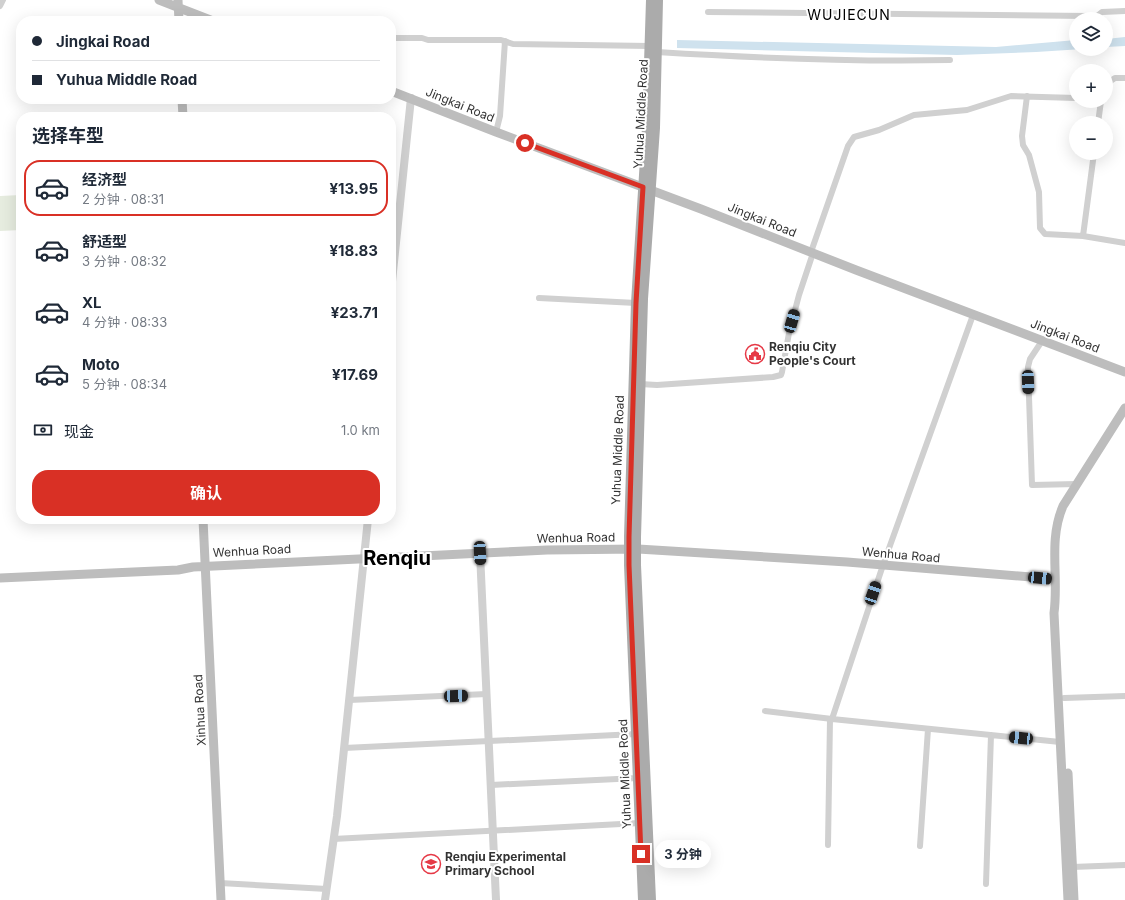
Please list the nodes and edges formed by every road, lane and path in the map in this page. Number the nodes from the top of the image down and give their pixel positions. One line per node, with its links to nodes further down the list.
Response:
1 (3, 0): 6 (street)
2 (159, 0): 5 (main road)
3 (650, 0): 13 (main road, Yuhua Middle Road)
4 (658, 0): 13 (main road, Yuhua Middle Road)
5 (178, 4): 9 (main road); 10 (main road)
6 (0, 6)
7 (1125, 11): 8 (street)
8 (708, 12)
9 (179, 16)
10 (203, 16)
11 (396, 38): 12 (street)
12 (505, 41): 13 (street); 21 (street)
13 (654, 49): 14 (street); 23 (main road, Yuhua Middle Road)
14 (950, 60)
15 (1125, 78): 16 (street)
16 (1113, 79)
17 (396, 93): 19 (main road, Jingkai Road)
18 (1027, 96): 20 (street); 25 (street); 27 (street)
19 (410, 98): 21 (main road, Jingkai Road); 24 (street)
20 (1069, 98)
21 (496, 132): 23 (main road, Jingkai Road)
22 (1093, 160): 25 (street)
23 (647, 189): 27 (main road, Jingkai Road); 29 (main road, Yuhua Middle Road); 33 (main road, Yuhua Middle Road)
24 (396, 201)
25 (1083, 236): 26 (street)
26 (1125, 243)
27 (812, 253): 30 (main road, Jingkai Road); 33 (street)
28 (539, 298): 29 (street)
29 (636, 303): 38 (main road, Yuhua Middle Road)
30 (973, 314): 31 (main road, Jingkai Road); 41 (street)
31 (1042, 341): 32 (main road, Jingkai Road); 35 (street)
32 (1125, 372)
33 (640, 384): 38 (main road, Yuhua Middle Road)
34 (1125, 408): 35 (main road)
35 (1077, 484): 46 (main road)
36 (203, 524): 42 (main road, Xinhua Road)
37 (367, 524): 40 (street)
38 (632, 549): 39 (main road, Wenhua Road); 41 (main road, Wenhua Road); 55 (main road, Yuhua Middle Road); 76 (main road, Yuhua Middle Road)
39 (480, 553): 40 (main road, Wenhua Road); 48 (street)
40 (364, 558): 42 (main road, Wenhua Road); 51 (street)
41 (883, 565): 46 (main road, Wenhua Road); 53 (street)
42 (205, 566): 43 (main road, Wenhua Road); 69 (main road, Xinhua Road)
43 (194, 567): 44 (main road, Wenhua Road); 45 (main road, Wenhua Road)
44 (0, 572)
45 (0, 578)
46 (1055, 579): 47 (main road)
47 (1056, 598): 50 (main road); 58 (main road)
48 (487, 694): 51 (street); 57 (street)
49 (1125, 696): 50 (street)
50 (1064, 698): 68 (main road)
51 (349, 700): 59 (street)
52 (765, 711): 53 (street)
53 (831, 719): 54 (street); 65 (street)
54 (928, 729): 56 (street); 66 (street)
55 (636, 734): 57 (street); 60 (main road, Yuhua Middle Road)
56 (991, 735): 58 (street); 70 (street)
57 (489, 741): 59 (street); 61 (street)
58 (1060, 742): 77 (main road)
59 (344, 748): 64 (street)
60 (638, 778): 61 (street); 62 (main road, Yuhua Middle Road)
61 (491, 785): 63 (street)
62 (640, 823): 63 (street); 75 (main road, Yuhua Middle Road)
63 (493, 830): 64 (street); 74 (street)
64 (334, 839): 71 (street)
65 (828, 845)
66 (920, 846)
67 (1125, 865): 68 (street)
68 (1072, 867): 78 (main road)
69 (220, 883): 71 (street); 72 (main road, Xinhua Road)
70 (986, 884)
71 (327, 889): 73 (street)
72 (221, 900)
73 (325, 900)
74 (496, 900)
75 (643, 900)
76 (651, 900)
77 (1068, 900)
78 (1074, 900)

